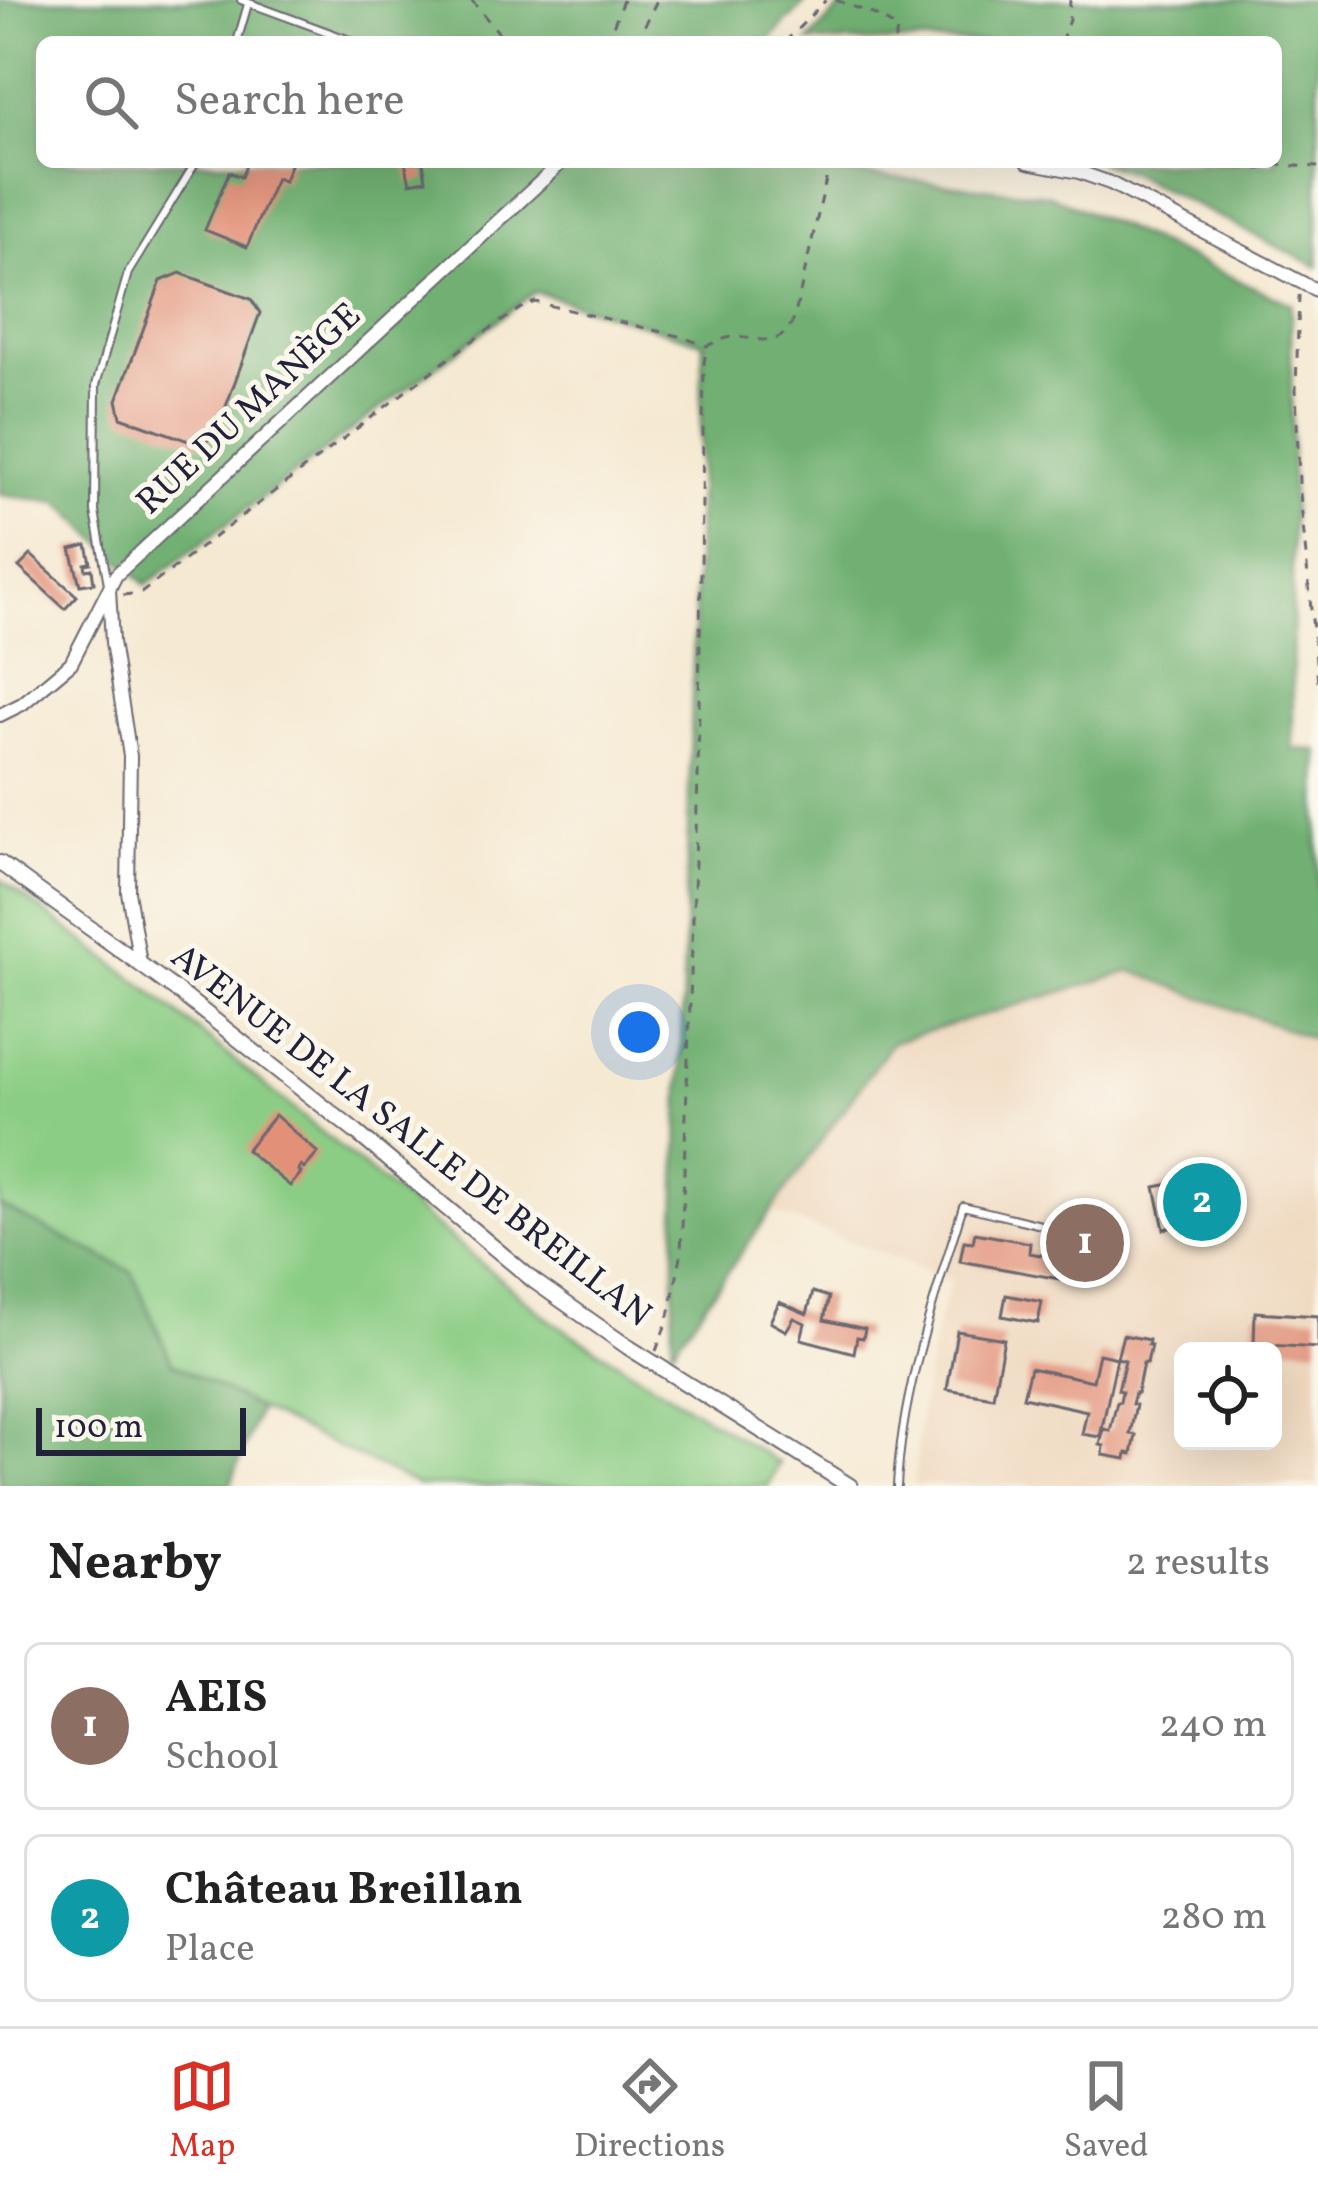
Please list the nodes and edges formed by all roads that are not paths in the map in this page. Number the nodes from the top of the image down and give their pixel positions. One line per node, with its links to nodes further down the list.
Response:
1 (245, 2): 2 (lane); 3 (lane)
2 (238, 36)
3 (338, 36)
4 (192, 168): 8 (lane)
5 (556, 168): 8 (street, RUE DU MANÈGE)
6 (1059, 168): 7 (street)
7 (1318, 291)
8 (109, 593): 9 (street, RUE DU MANÈGE); 11 (street)
9 (0, 715)
10 (0, 863): 11 (street, AVENUE DE LA SALLE DE BREILLAN)
11 (140, 963): 13 (street, AVENUE DE LA SALLE DE BREILLAN)
12 (1111, 1242): 14 (lane)
13 (850, 1486)
14 (897, 1486)

